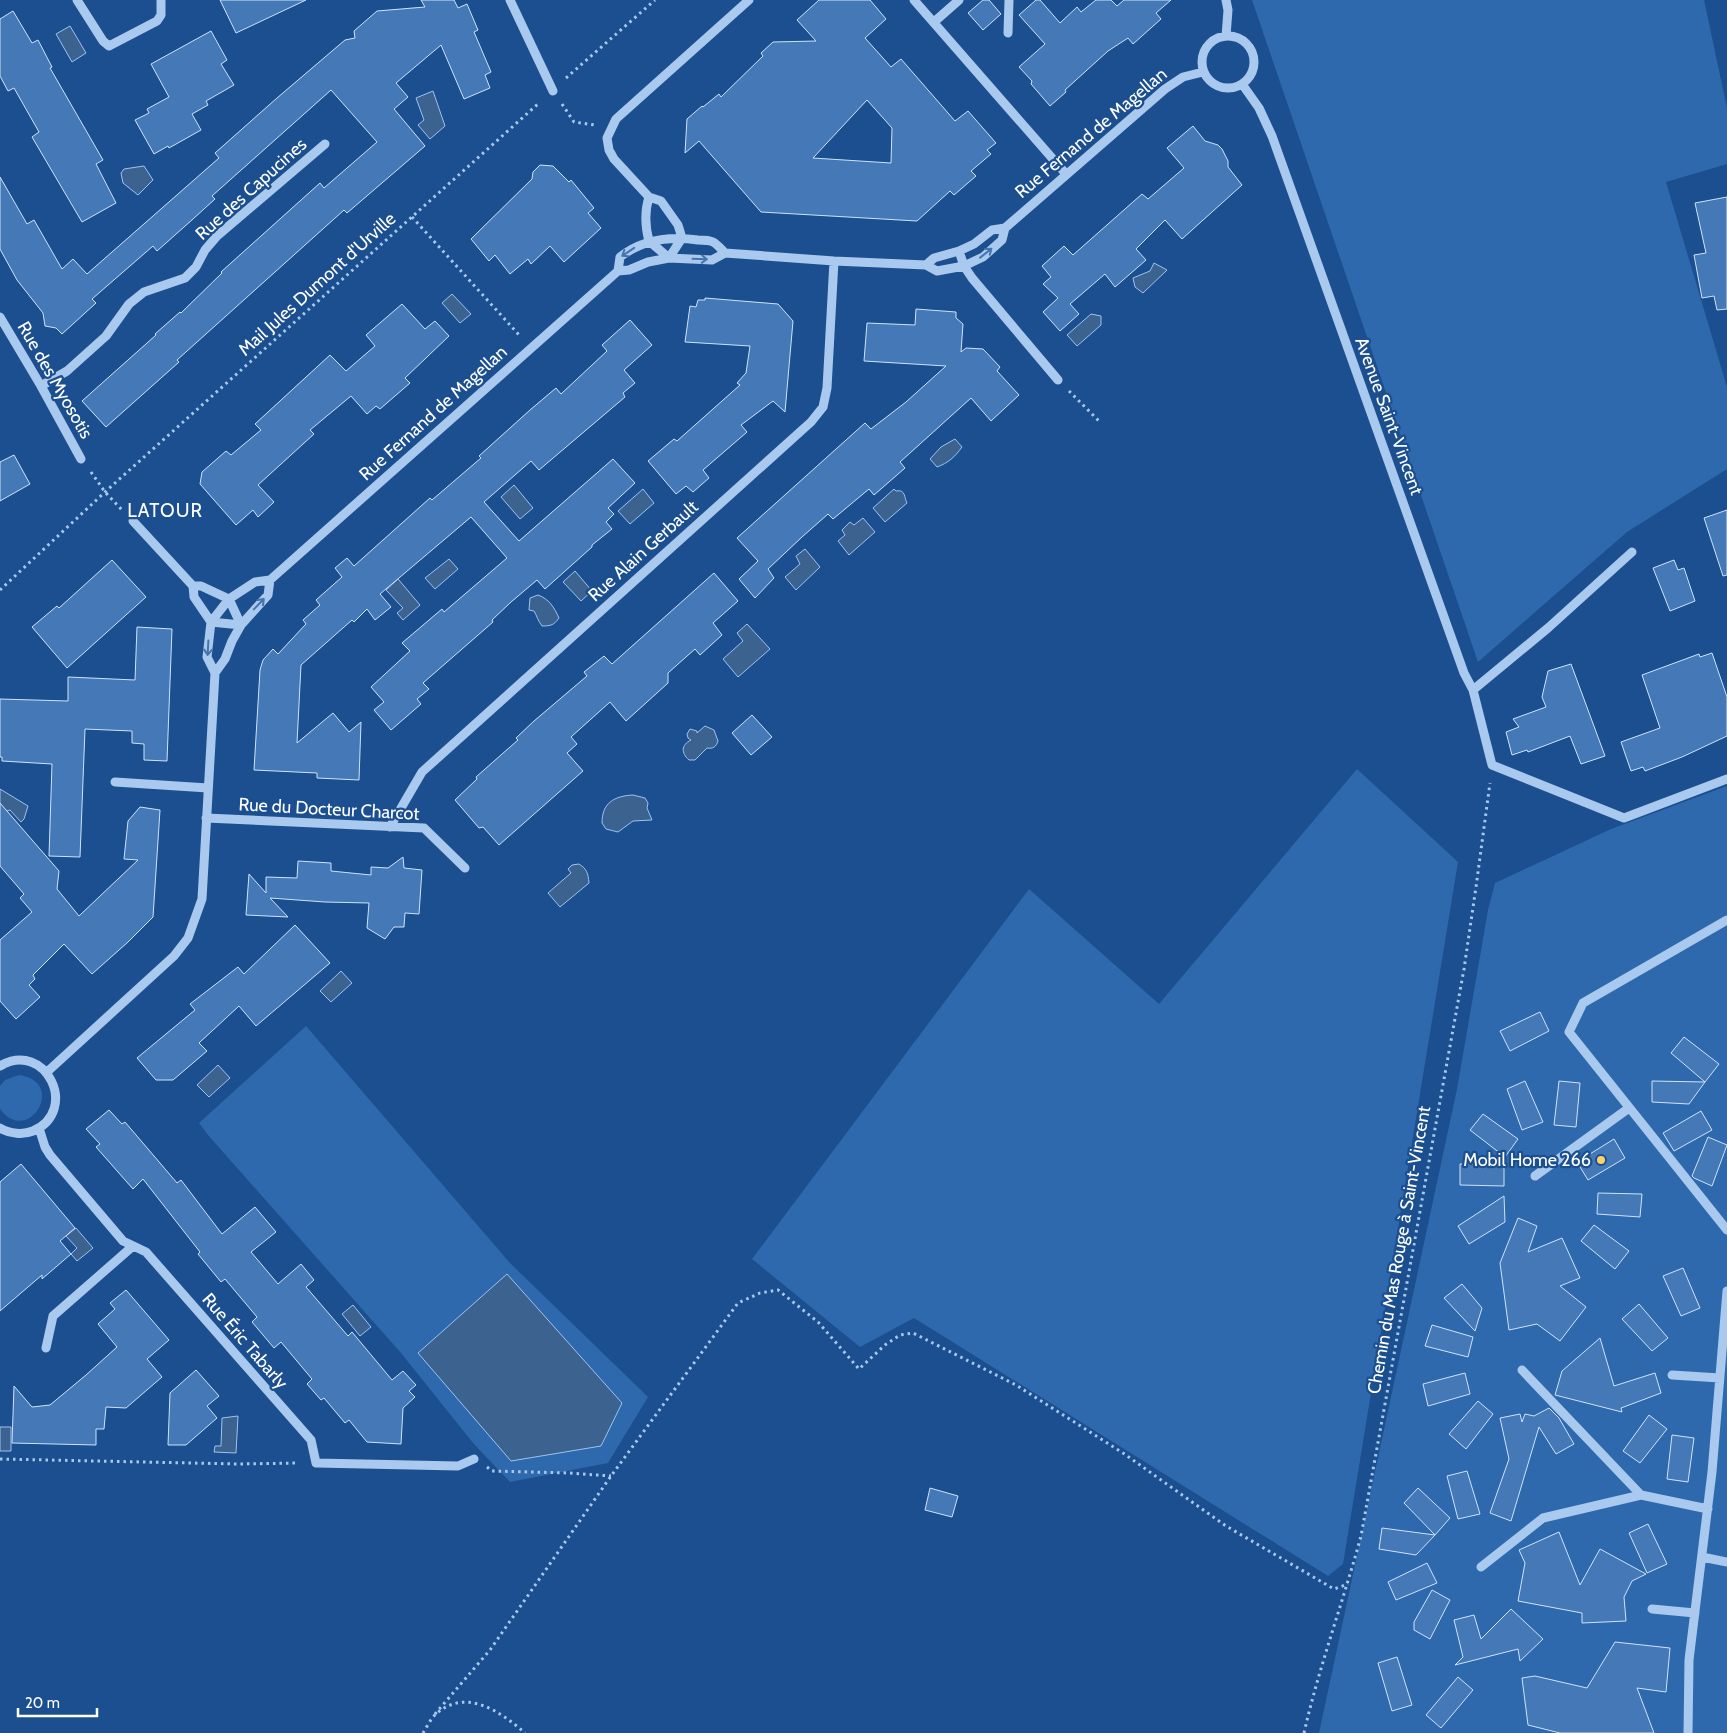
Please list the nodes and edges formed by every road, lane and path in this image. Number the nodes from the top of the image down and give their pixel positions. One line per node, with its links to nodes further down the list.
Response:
1 (161, 0): 9 (street)
2 (510, 0): 15 (street)
3 (655, 0): 15 (path, Mail Jules Dumont d'Urville)
4 (749, 0): 16 (street)
5 (914, 0): 10 (street)
6 (959, 0): 10 (street)
7 (1009, 0): 11 (street)
8 (1226, 0): 12 (street)
9 (81, 1)
10 (934, 22): 18 (street)
11 (1008, 33)
12 (1226, 36): 13 (street); 14 (street)
13 (1203, 72): 14 (street); 18 (street, Rue Fernand de Magellan)
14 (1242, 84): 47 (street, Avenue Saint-Vincent)
15 (552, 91): 16 (path); 20 (path, Mail Jules Dumont d'Urville)
16 (611, 127): 19 (street)
17 (325, 144): 34 (street, Rue des Capucines)
18 (1066, 174): 21 (street, Rue Fernand de Magellan)
19 (649, 197): 22 (street); 23 (street)
20 (412, 217): 32 (path); 37 (path, Mail Jules Dumont d'Urville)
21 (1005, 228): 24 (street, Rue Fernand de Magellan); 29 (street, Rue Fernand de Magellan, one-way to 21)
22 (682, 238): 23 (street, Rue Fernand de Magellan); 25 (street, Rue Fernand de Magellan); 26 (street)
23 (649, 241): 26 (street); 30 (street, Rue Fernand de Magellan, one-way to 30)
24 (959, 251): 28 (street, Rue Fernand de Magellan); 29 (street)
25 (725, 252): 26 (street, Rue Fernand de Magellan, one-way to 25); 27 (street, Rue Fernand de Magellan)
26 (669, 258): 30 (street, Rue Fernand de Magellan)
27 (834, 261): 28 (street, Rue Fernand de Magellan); 53 (street, Rue Alain Gerbault)
28 (926, 264): 29 (street, Rue Fernand de Magellan)
29 (964, 266): 33 (street)
30 (618, 271): 32 (street, Rue Fernand de Magellan)
31 (0, 317): 34 (street, Rue des Myosotis)
32 (530, 348): 40 (street, Rue Fernand de Magellan)
33 (1058, 380): 35 (path)
34 (41, 386): 36 (street, Rue des Myosotis)
35 (1098, 421)
36 (81, 460): 37 (path)
37 (105, 492): 38 (path); 42 (path, Mail Jules Dumont d'Urville)
38 (133, 521): 41 (street)
39 (1632, 552): 47 (street)
40 (270, 580): 43 (street, Rue Fernand de Magellan); 45 (street, Rue Fernand de Magellan, one-way to 40)
41 (194, 586): 43 (street); 44 (street)
42 (0, 590)
43 (229, 598): 44 (street, Rue Fernand de Magellan); 45 (street)
44 (211, 622): 45 (street); 46 (street, Rue Fernand de Magellan, one-way to 46)
45 (241, 625): 46 (street, Rue Fernand de Magellan)
46 (215, 672): 51 (street, Rue Fernand de Magellan)
47 (1473, 690): 48 (street, Avenue Saint-Vincent)
48 (1492, 765): 49 (street); 79 (path, Chemin du Mas Rouge à Saint-Vincent)
49 (1727, 779)
50 (115, 782): 51 (street)
51 (208, 788): 52 (street, Rue Fernand de Magellan)
52 (206, 818): 53 (street, Rue du Docteur Charcot); 57 (street, Rue Fernand de Magellan)
53 (390, 827): 54 (street, Rue du Docteur Charcot)
54 (465, 868)
55 (1727, 920): 58 (street)
56 (0, 1066): 57 (street)
57 (47, 1072): 60 (street)
58 (1629, 1108): 61 (street); 62 (street)
59 (0, 1128): 60 (street)
60 (39, 1128): 63 (street, Rue Éric Tabarly)
61 (1534, 1176)
62 (1727, 1230)
63 (133, 1246): 65 (street); 72 (street, Rue Éric Tabarly)
64 (1727, 1291): 66 (street)
65 (46, 1348)
66 (1724, 1352): 69 (street)
67 (1522, 1370): 74 (street)
68 (1672, 1375): 69 (street)
69 (1720, 1378): 75 (street)
70 (0, 1459): 72 (path)
71 (474, 1459): 72 (street); 73 (path)
72 (316, 1463)
73 (611, 1476): 79 (path); 82 (path)
74 (1641, 1496): 75 (street); 78 (street)
75 (1708, 1509): 76 (street)
76 (1702, 1557): 77 (street); 81 (street)
77 (1727, 1562)
78 (1481, 1567)
79 (1348, 1584): 85 (path, Chemin du Mas Rouge à Saint-Vincent)
80 (1652, 1609): 81 (street)
81 (1695, 1613): 86 (street)
82 (435, 1714): 83 (path); 84 (path)
83 (423, 1733)
84 (525, 1733)
85 (1304, 1733)
86 (1688, 1733)

